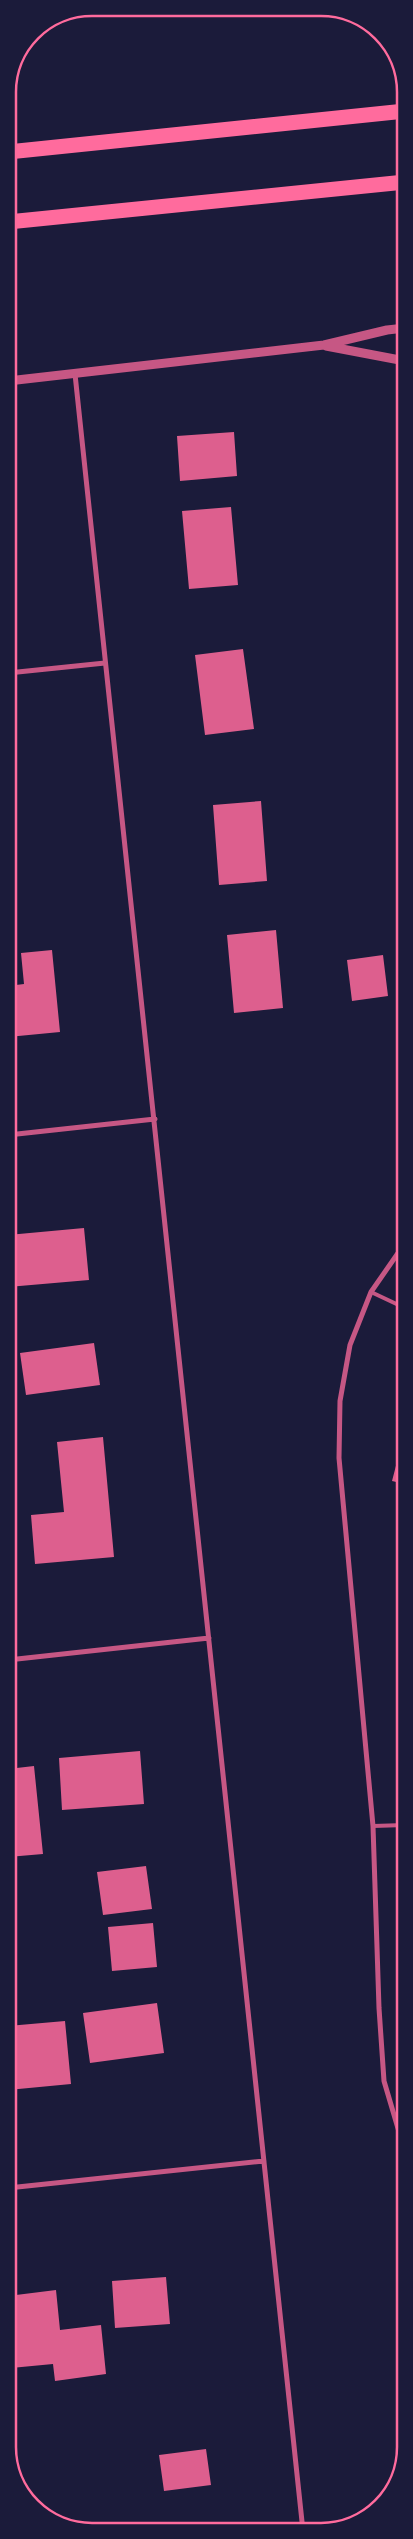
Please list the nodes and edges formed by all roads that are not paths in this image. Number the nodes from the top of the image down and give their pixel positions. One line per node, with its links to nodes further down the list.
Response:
1 (397, 112): 2 (highway)
2 (16, 151)
3 (397, 183): 4 (highway)
4 (16, 221)
5 (397, 329): 6 (street)
6 (324, 345): 7 (street); 8 (street)
7 (397, 359)
8 (75, 374): 9 (street); 10 (street)
9 (16, 380)
10 (105, 663): 11 (street); 12 (street)
11 (16, 672)
12 (155, 1119): 13 (street); 17 (street)
13 (16, 1133)
14 (397, 1255): 15 (street)
15 (371, 1292): 16 (lane); 20 (street)
16 (397, 1304)
17 (210, 1638): 18 (street); 22 (street)
18 (16, 1659)
19 (397, 1825): 20 (lane)
20 (373, 1826): 21 (street)
21 (397, 2123)
22 (264, 2161): 23 (street); 24 (street)
23 (16, 2187)
24 (302, 2523)

